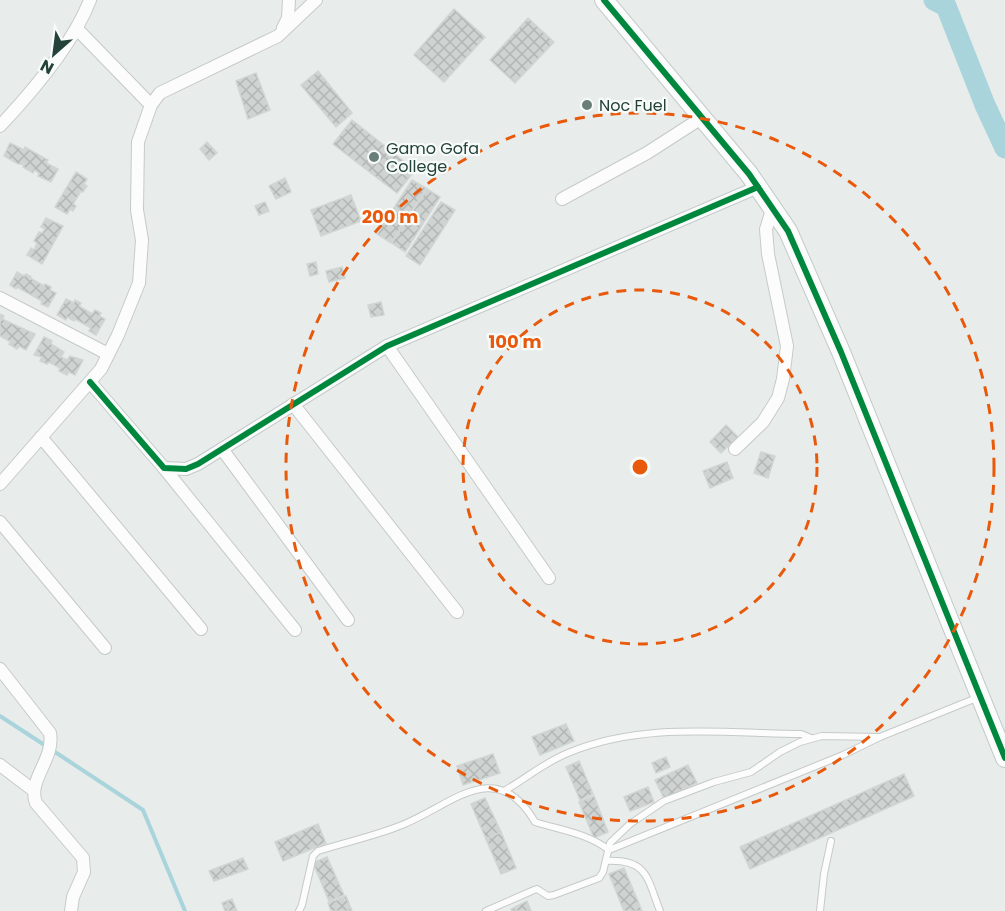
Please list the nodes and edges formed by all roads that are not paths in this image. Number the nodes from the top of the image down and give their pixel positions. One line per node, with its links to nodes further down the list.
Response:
1 (90, 0): 5 (street)
2 (289, 0): 6 (street)
3 (316, 0): 6 (street)
4 (604, 0): 8 (street)
5 (77, 29): 7 (street); 9 (street)
6 (278, 36): 7 (street)
7 (151, 105): 15 (street)
8 (703, 117): 10 (street); 11 (street)
9 (0, 126)
10 (758, 187): 12 (street); 14 (street)
11 (562, 199)
12 (773, 207): 20 (street); 31 (street)
13 (0, 298): 15 (street)
14 (387, 345): 17 (street); 24 (street)
15 (108, 354): 16 (street)
16 (90, 382): 18 (street); 21 (street)
17 (293, 404): 19 (street); 25 (street)
18 (41, 437): 22 (street); 27 (street)
19 (222, 449): 21 (street); 26 (street)
20 (735, 449)
21 (165, 468): 28 (street)
22 (0, 484)
23 (0, 522): 29 (street)
24 (549, 578)
25 (457, 612)
26 (348, 620)
27 (201, 629)
28 (295, 630)
29 (105, 648)
30 (0, 669): 36 (street)
31 (980, 697): 32 (lane); 34 (street)
32 (880, 737): 33 (lane); 39 (lane)
33 (812, 738): 37 (lane); 39 (lane)
34 (1005, 758)
35 (0, 766): 36 (street)
36 (33, 790): 41 (street)
37 (504, 791): 39 (lane); 42 (lane)
38 (831, 841): 45 (lane)
39 (609, 850): 40 (lane)
40 (606, 861): 43 (lane); 44 (lane)
41 (71, 911)
42 (298, 911)
43 (486, 911)
44 (660, 911)
45 (820, 911)

